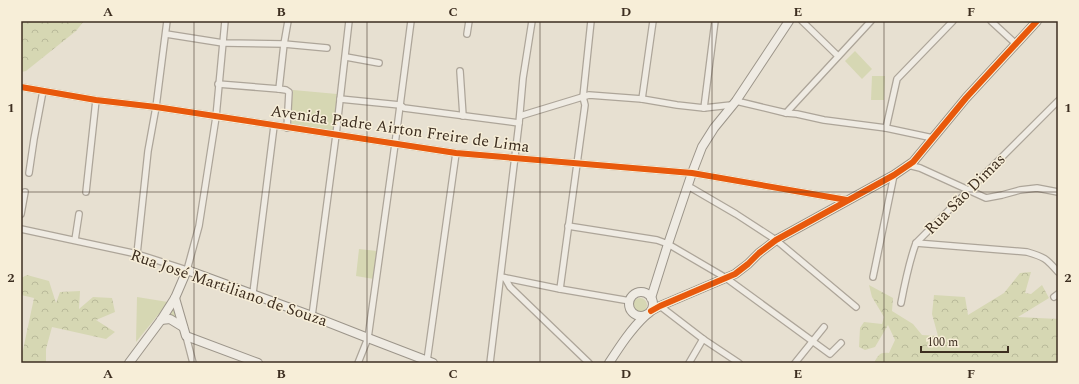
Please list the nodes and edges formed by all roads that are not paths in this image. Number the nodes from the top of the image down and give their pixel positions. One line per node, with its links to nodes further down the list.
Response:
1 (167, 21): 17 (street)
2 (225, 21): 19 (street)
3 (288, 21): 20 (street)
4 (349, 21): 24 (street)
5 (411, 21): 37 (street)
6 (469, 21): 18 (street)
7 (532, 21): 42 (street)
8 (591, 21): 31 (street)
9 (653, 21): 33 (street)
10 (715, 21): 39 (street)
11 (790, 21): 36 (street)
12 (802, 21): 23 (street)
13 (870, 21): 23 (street)
14 (953, 21): 47 (street)
15 (991, 21): 21 (street)
16 (1037, 21): 21 (street)
17 (166, 34): 19 (street); 38 (street)
18 (467, 34)
19 (223, 43): 20 (street); 27 (street)
20 (284, 44): 22 (street); 29 (street)
21 (1016, 44): 49 (street)
22 (327, 48)
23 (838, 56): 40 (street)
24 (346, 57): 25 (street); 32 (street)
25 (379, 63)
26 (460, 71): 41 (street)
27 (218, 84): 29 (street, Avenida Padre Airton Freire de Lima); 43 (street)
28 (21, 87): 30 (street, Avenida Padre Airton Freire de Lima)
29 (279, 89): 46 (street)
30 (43, 91): 34 (street, Avenida Padre Airton Freire de Lima); 55 (street)
31 (584, 97): 33 (street, Avenida Padre Airton Freire de Lima); 42 (street, Avenida Padre Airton Freire de Lima); 53 (street)
32 (340, 99): 37 (street, Avenida Padre Airton Freire de Lima); 48 (street)
33 (642, 99): 39 (street, Avenida Padre Airton Freire de Lima)
34 (96, 100): 38 (street, Avenida Padre Airton Freire de Lima); 61 (street)
35 (1058, 101): 59 (street, Rua São Dimas)
36 (733, 103): 39 (street, Avenida Padre Airton Freire de Lima); 40 (street, Avenida Padre Airton Freire de Lima); 56 (street)
37 (400, 105): 41 (street, Avenida Padre Airton Freire de Lima); 50 (street)
38 (156, 107): 43 (street, Avenida Padre Airton Freire de Lima); 72 (street)
39 (704, 108)
40 (786, 113): 47 (street, Avenida Padre Airton Freire de Lima)
41 (463, 116): 44 (street, Avenida Padre Airton Freire de Lima)
42 (520, 116): 44 (street)
43 (216, 117): 45 (street, Avenida Padre Airton Freire de Lima); 73 (street)
44 (519, 123): 52 (street)
45 (274, 126): 46 (street, Avenida Padre Airton Freire de Lima); 81 (street)
46 (287, 128): 48 (street, Avenida Padre Airton Freire de Lima)
47 (886, 128): 49 (street, Avenida Padre Airton Freire de Lima)
48 (336, 135): 50 (street, Avenida Padre Airton Freire de Lima); 89 (street)
49 (933, 138): 54 (street)
50 (395, 144): 51 (street, Avenida Padre Airton Freire de Lima); 94 (street)
51 (456, 153): 52 (street, Avenida Padre Airton Freire de Lima); 99 (street)
52 (515, 159): 53 (street, Avenida Padre Airton Freire de Lima); 76 (street)
53 (577, 163): 56 (street, Avenida Padre Airton Freire de Lima); 66 (street)
54 (908, 165): 57 (street); 59 (street)
55 (29, 172)
56 (692, 173): 58 (street); 63 (street, Avenida Padre Airton Freire de Lima)
57 (894, 175): 63 (street); 77 (street)
58 (688, 186): 69 (street); 71 (street)
59 (968, 191): 62 (street); 70 (street, Rua São Dimas)
60 (25, 192): 64 (street)
61 (86, 192)
62 (1058, 192)
63 (847, 200): 69 (street)
64 (21, 214)
65 (79, 214): 68 (street)
66 (568, 226): 71 (street); 79 (street)
67 (21, 229): 68 (street, Rua José Martiliano de Souza)
68 (75, 240): 72 (street, Rua José Martiliano de Souza)
69 (776, 240): 78 (street); 86 (street)
70 (916, 243): 74 (street); 85 (street, Rua São Dimas)
71 (668, 244): 75 (street); 78 (street)
72 (137, 254): 73 (street, Rua José Martiliano de Souza)
73 (187, 270): 81 (street, Rua José Martiliano de Souza); 82 (street)
74 (1058, 272)
75 (658, 274): 80 (street); 84 (street)
76 (503, 277): 79 (street); 104 (street); 105 (street)
77 (873, 277)
78 (726, 278): 84 (street); 97 (street)
79 (560, 289): 83 (street)
80 (640, 292): 83 (street); 84 (street)
81 (253, 293): 89 (street, Rua José Martiliano de Souza)
82 (175, 298): 90 (street); 91 (street)
83 (630, 301): 87 (street)
84 (654, 302): 88 (street); 96 (street)
85 (901, 303)
86 (856, 307)
87 (631, 311): 88 (street); 95 (street)
88 (648, 313): 95 (street)
89 (312, 316): 94 (street, Rua José Martiliano de Souza)
90 (161, 320): 91 (street); 100 (street)
91 (183, 327): 93 (street)
92 (824, 328): 97 (street)
93 (186, 336): 101 (street); 102 (street)
94 (368, 338): 99 (street, Rua José Martiliano de Souza); 103 (street)
95 (625, 339): 106 (street)
96 (703, 339): 107 (street); 108 (street)
97 (813, 341): 98 (street); 109 (street)
98 (841, 343)
99 (430, 362)
100 (129, 363)
101 (193, 363)
102 (258, 363)
103 (358, 363)
104 (490, 363)
105 (590, 363)
106 (609, 363)
107 (689, 363)
108 (739, 363)
109 (795, 363)

